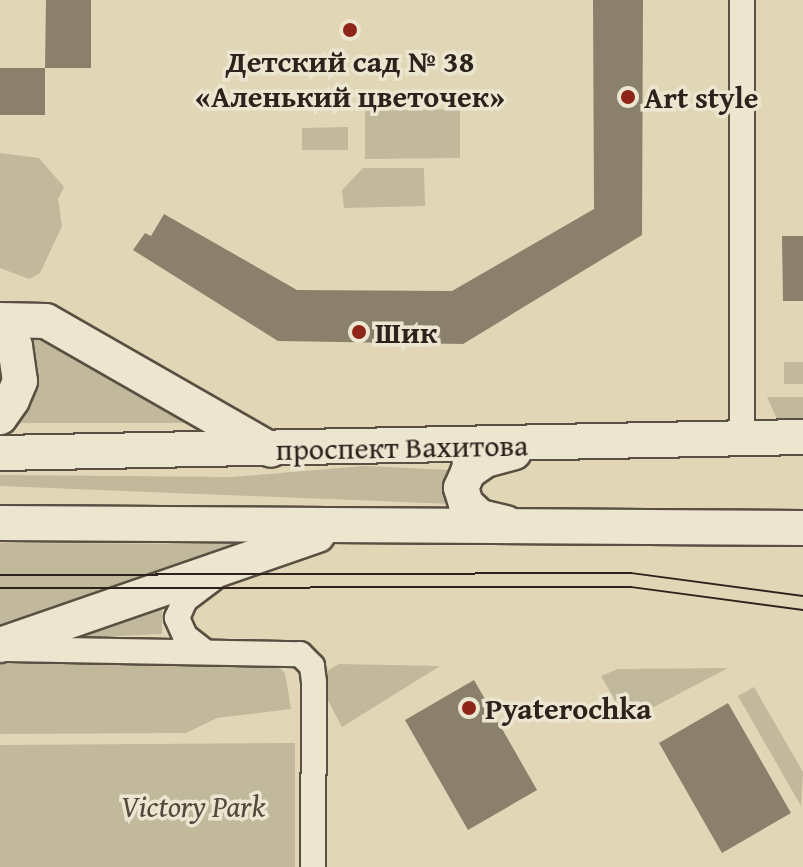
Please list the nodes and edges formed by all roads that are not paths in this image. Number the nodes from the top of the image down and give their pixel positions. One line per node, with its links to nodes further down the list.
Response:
1 (742, 0): 5 (street)
2 (0, 320): 8 (main road)
3 (0, 330): 4 (main road)
4 (0, 417)
5 (742, 437): 6 (main road, проспект Вахитова); 7 (main road, проспект Вахитова)
6 (803, 437)
7 (545, 443): 8 (main road, проспект Вахитова); 13 (main road)
8 (271, 450): 9 (main road, проспект Вахитова)
9 (0, 453)
10 (0, 523): 11 (main road)
11 (341, 527): 13 (main road); 14 (main road)
12 (803, 528): 13 (main road)
13 (537, 529)
14 (232, 564): 15 (main road); 16 (street)
15 (0, 647): 16 (street)
16 (204, 651): 17 (street)
17 (313, 867)

